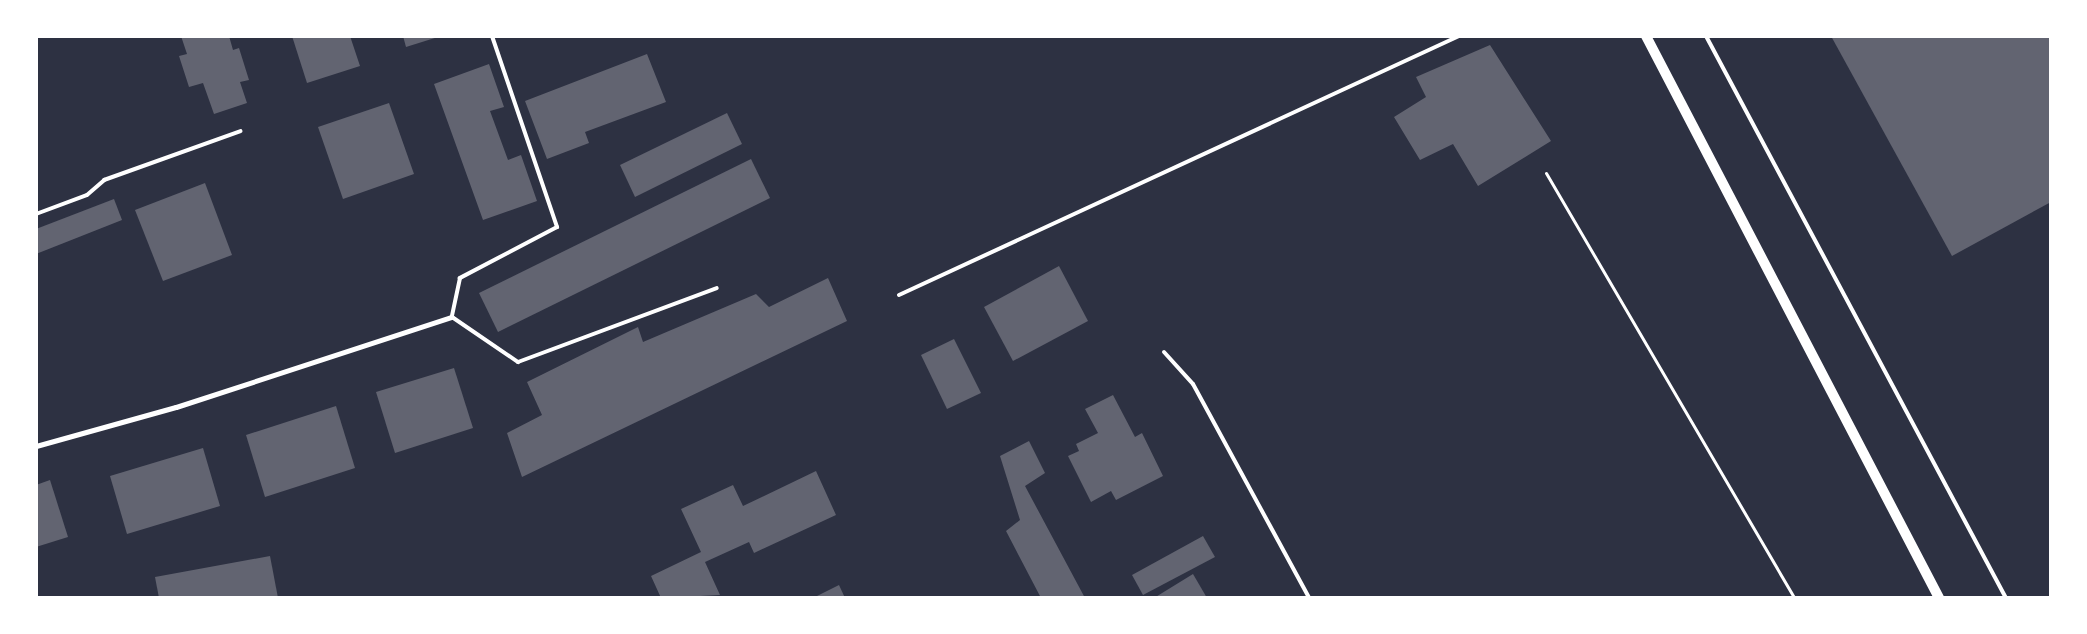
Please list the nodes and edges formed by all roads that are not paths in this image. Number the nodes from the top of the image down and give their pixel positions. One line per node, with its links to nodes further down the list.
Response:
1 (492, 36): 9 (lane)
2 (1459, 36): 8 (lane)
3 (1646, 36): 13 (main road)
4 (1706, 36): 14 (lane)
5 (241, 131): 6 (lane)
6 (36, 214)
7 (717, 288): 9 (lane)
8 (899, 295)
9 (452, 316): 11 (street)
10 (1164, 352): 12 (lane)
11 (36, 446)
12 (1309, 598)
13 (1939, 598)
14 (2006, 598)

